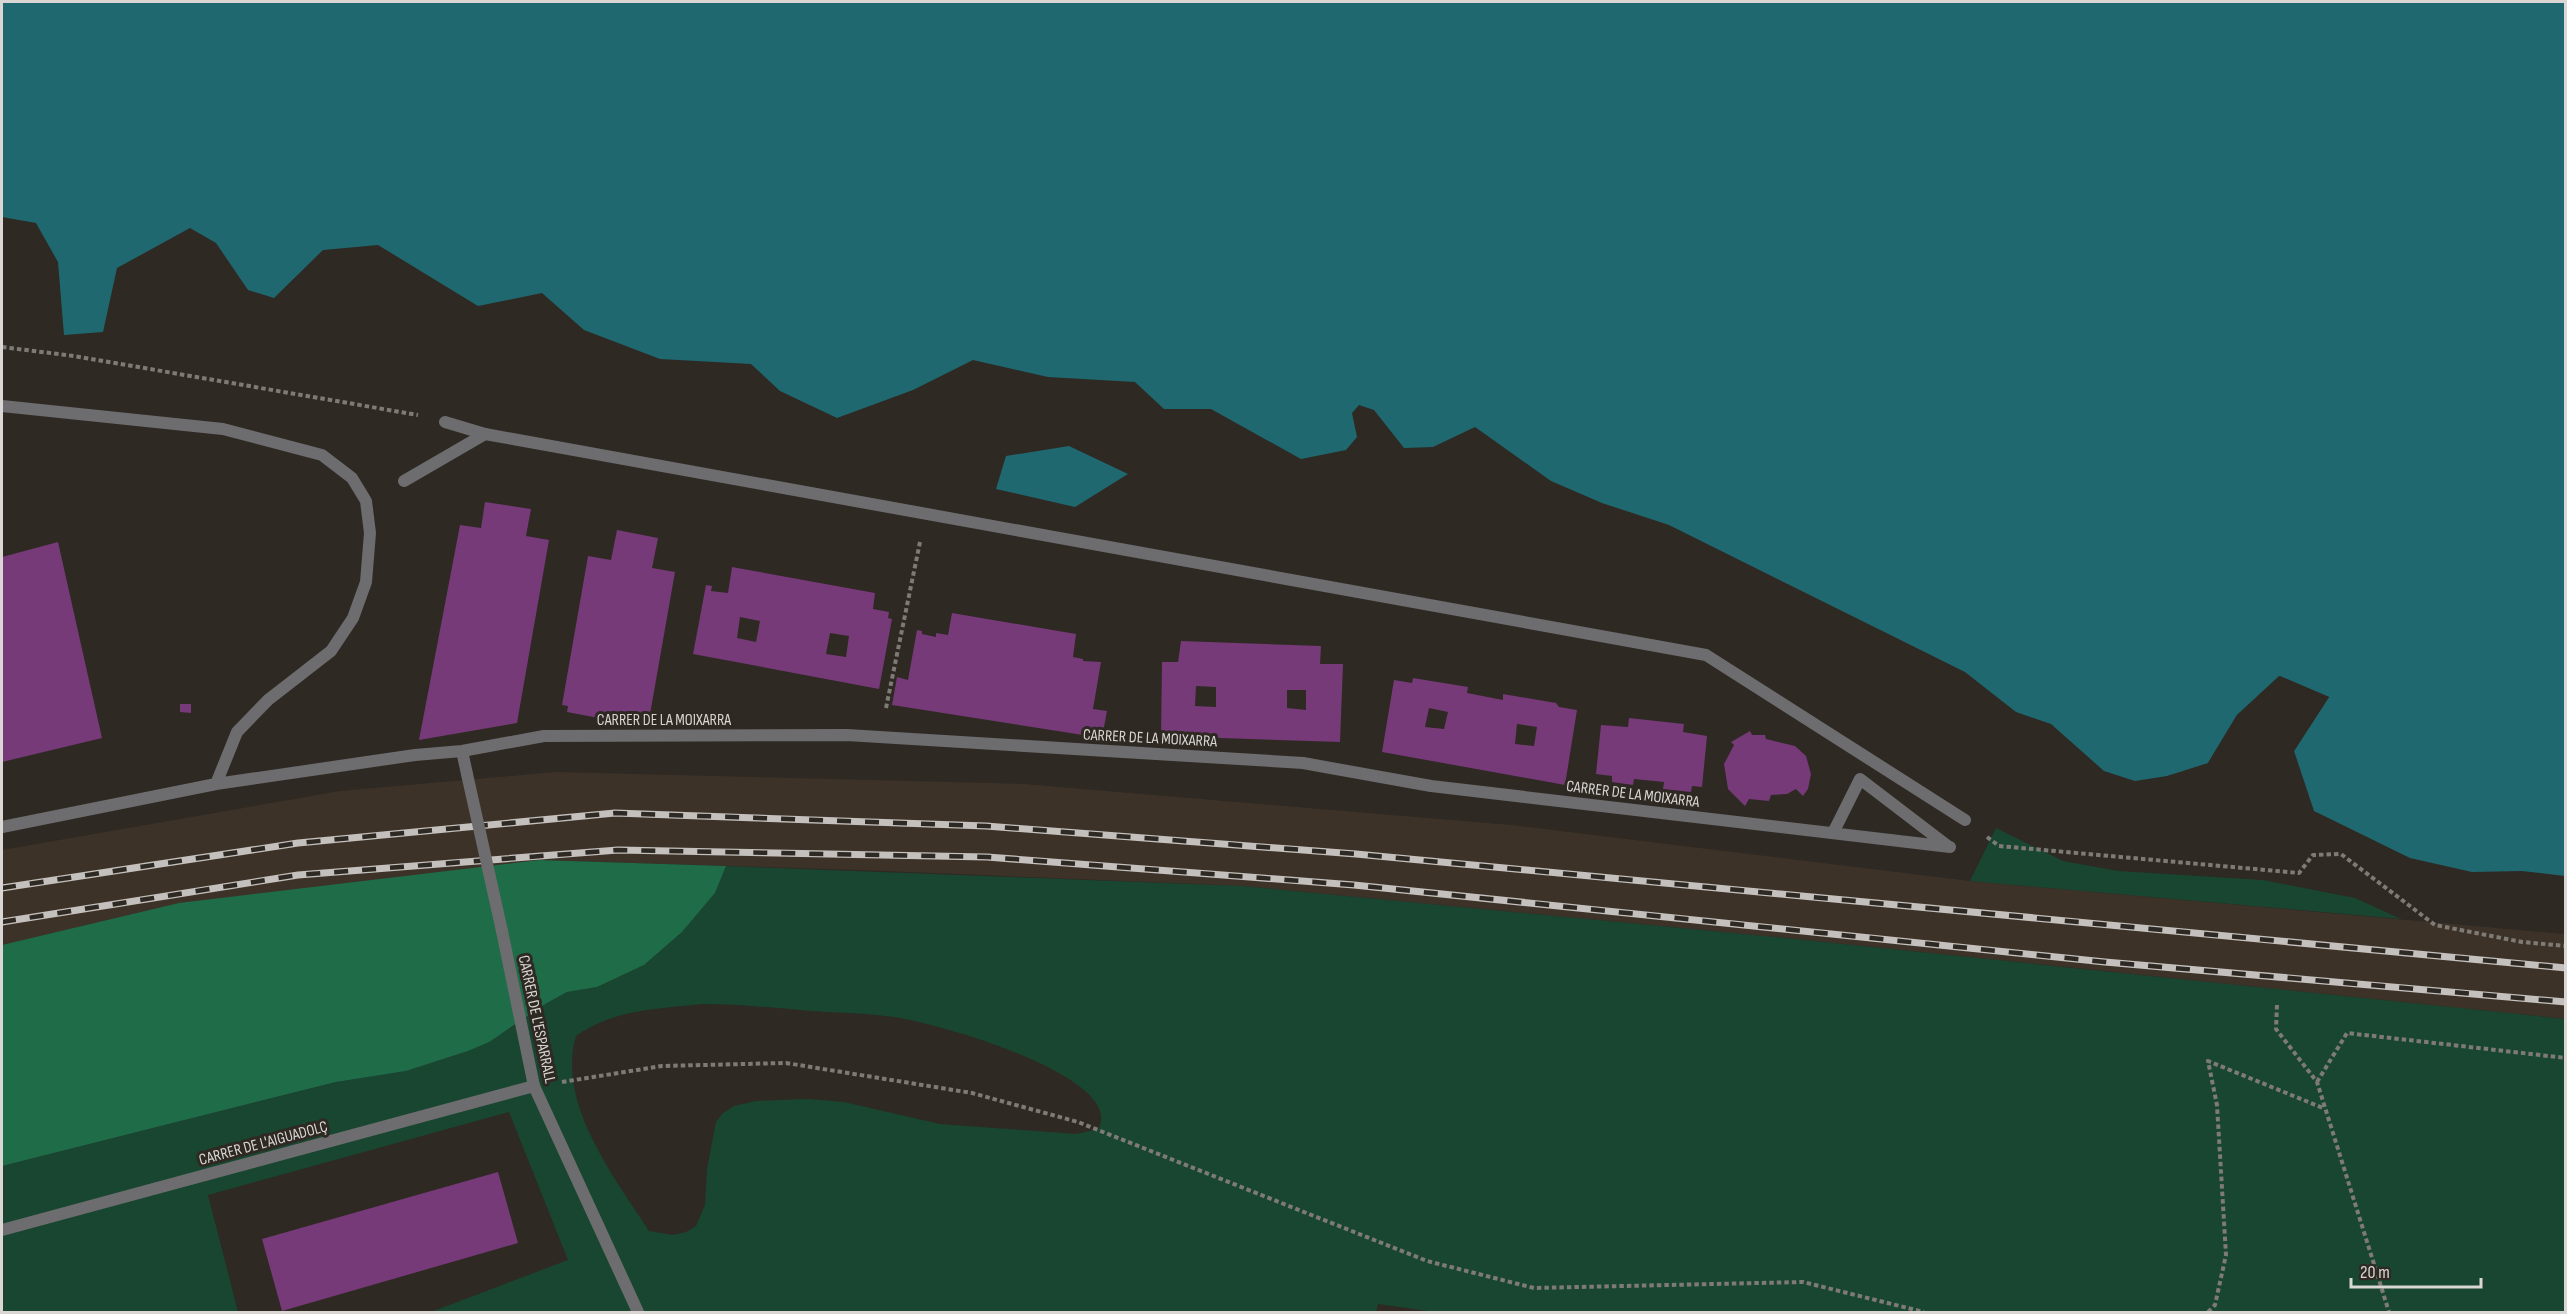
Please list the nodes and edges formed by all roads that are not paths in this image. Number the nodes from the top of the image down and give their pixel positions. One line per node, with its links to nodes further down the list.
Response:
1 (2, 406): 6 (street)
2 (445, 422): 3 (street)
3 (485, 434): 4 (street); 7 (street)
4 (404, 481)
5 (462, 751): 6 (street, CARRER DE LA MOIXARRA); 9 (street, CARRER DE LA MOIXARRA); 10 (street, CARRER DE L'ESPARRALL, bridge)
6 (216, 784): 8 (street, CARRER DE LA MOIXARRA)
7 (1965, 820)
8 (2, 827)
9 (1833, 833): 9 (street, CARRER DE LA MOIXARRA)
10 (534, 1086): 11 (street, CARRER DE L'AIGUADOLÇ); 12 (street, CARRER DE L'ESPARRALL)
11 (2, 1230)
12 (638, 1312)

